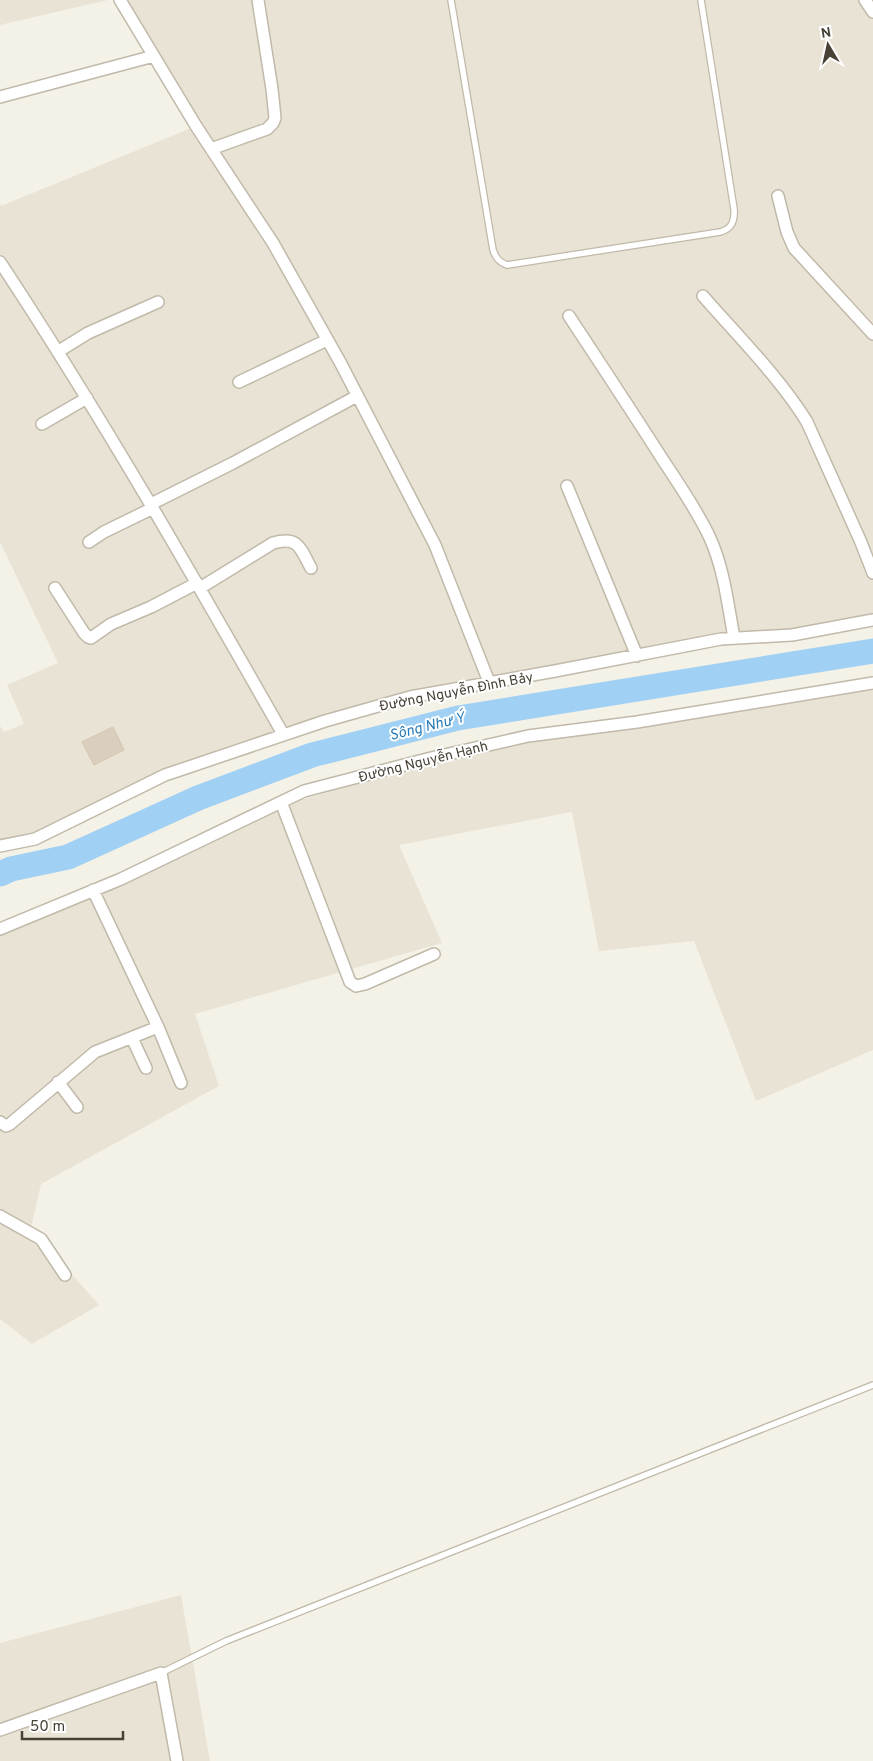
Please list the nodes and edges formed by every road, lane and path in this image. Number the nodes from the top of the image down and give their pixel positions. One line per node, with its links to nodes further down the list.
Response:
1 (120, 0): 7 (street)
2 (258, 0): 9 (street)
3 (452, 0): 4 (lane)
4 (701, 0)
5 (865, 0): 6 (street)
6 (873, 12)
7 (154, 56): 8 (street); 9 (street)
8 (0, 98)
9 (211, 149): 16 (street)
10 (778, 196): 15 (street)
11 (0, 262): 17 (street)
12 (703, 296): 26 (street)
13 (158, 302): 17 (street)
14 (569, 316): 30 (street)
15 (873, 334)
16 (327, 340): 18 (street); 19 (street)
17 (59, 351): 20 (street)
18 (239, 382)
19 (357, 396): 23 (street); 32 (street)
20 (87, 398): 21 (street); 23 (street)
21 (42, 424)
22 (568, 486): 31 (street)
23 (152, 506): 24 (street); 27 (street)
24 (89, 542)
25 (311, 568): 27 (street)
26 (873, 573)
27 (199, 585): 28 (street); 34 (street)
28 (55, 588)
29 (873, 620): 30 (street, Đường Nguyễn Đình Bảy)
30 (734, 638): 31 (street, Đường Nguyễn Đình Bảy)
31 (637, 656): 32 (street, Đường Nguyễn Đình Bảy)
32 (489, 682): 34 (street, Đường Nguyễn Đình Bảy)
33 (873, 683): 35 (street, Đường Nguyễn Hạnh)
34 (283, 734): 36 (street, Đường Nguyễn Đình Bảy)
35 (281, 802): 37 (street, Đường Nguyễn Hạnh); 39 (street)
36 (0, 846)
37 (93, 890): 38 (street, Đường Nguyễn Hạnh); 40 (street)
38 (0, 929)
39 (434, 954)
40 (158, 1028): 41 (street); 44 (street)
41 (132, 1038): 42 (street); 43 (street)
42 (146, 1068)
43 (58, 1082): 45 (street); 46 (street)
44 (181, 1083)
45 (77, 1107)
46 (0, 1122)
47 (0, 1216): 48 (street)
48 (65, 1275)
49 (873, 1385): 50 (lane)
50 (161, 1673): 51 (street); 52 (street)
51 (0, 1730)
52 (177, 1761)

